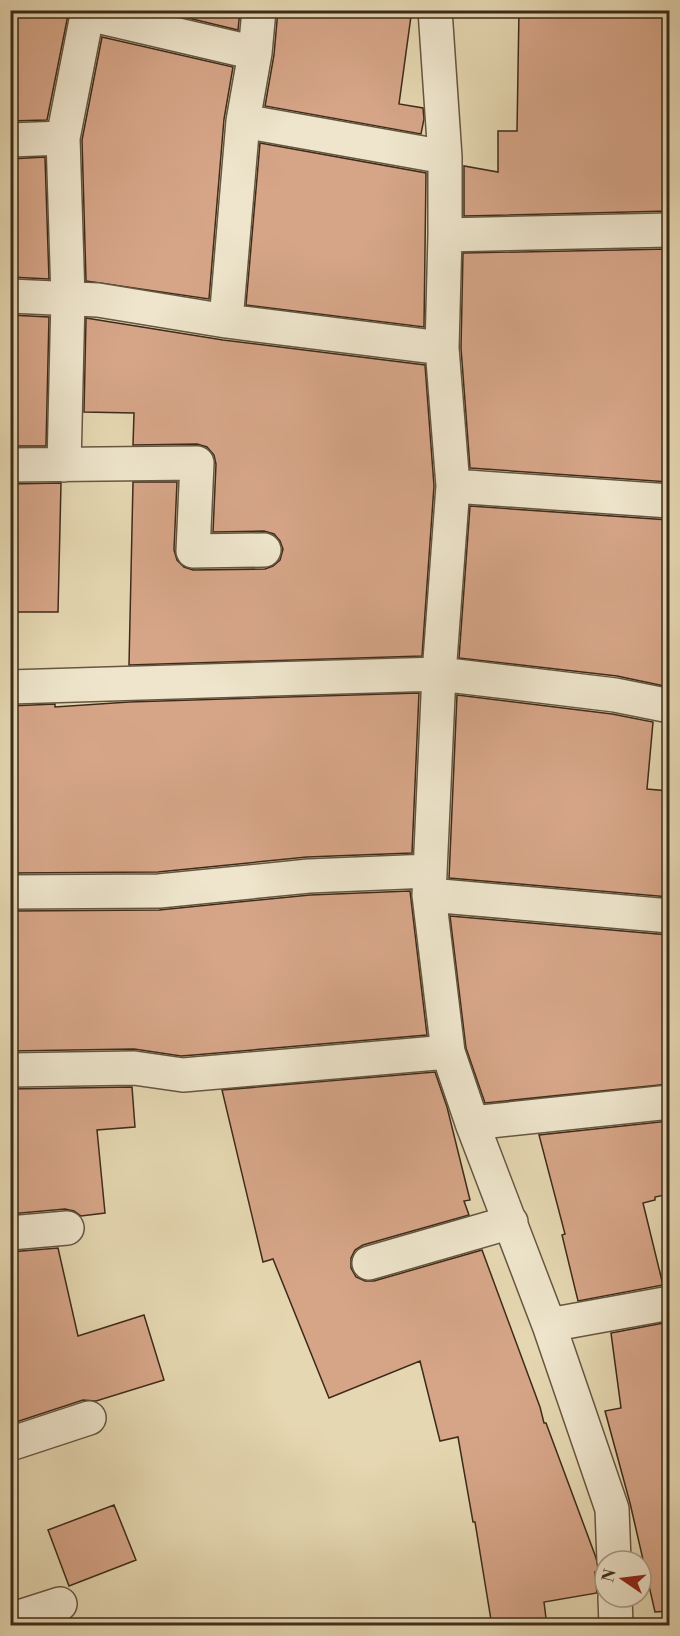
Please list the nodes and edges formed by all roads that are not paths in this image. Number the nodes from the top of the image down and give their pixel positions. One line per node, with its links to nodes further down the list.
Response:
1 (259, 10): 4 (street)
2 (435, 10): 8 (street)
3 (88, 12): 4 (street); 6 (street)
4 (255, 53): 5 (street)
5 (243, 121): 8 (street); 13 (street)
6 (63, 138): 7 (street); 12 (street)
7 (10, 140)
8 (445, 157): 10 (street)
9 (669, 230): 10 (street)
10 (445, 235): 14 (street)
11 (10, 296): 12 (street)
12 (68, 298): 13 (street); 16 (street)
13 (226, 321): 14 (street)
14 (442, 348): 17 (street)
15 (10, 465): 16 (street)
16 (64, 465): 19 (street)
17 (453, 486): 18 (street); 20 (street)
18 (669, 501)
19 (264, 550)
20 (439, 674): 21 (street); 22 (street); 23 (street)
21 (10, 687)
22 (669, 706)
23 (430, 883): 24 (street); 25 (street); 26 (street)
24 (10, 892)
25 (669, 916)
26 (448, 1052): 27 (street); 29 (street)
27 (10, 1070)
28 (669, 1102): 29 (street)
29 (472, 1123): 30 (street)
30 (511, 1222): 33 (street); 35 (street)
31 (67, 1228): 32 (street)
32 (10, 1233)
33 (369, 1263)
34 (669, 1304): 35 (street)
35 (549, 1325): 38 (street)
36 (89, 1418): 37 (street)
37 (10, 1444)
38 (614, 1549)
39 (60, 1604): 41 (street)
40 (615, 1609): 42 (street)
41 (10, 1620)
42 (616, 1626)

